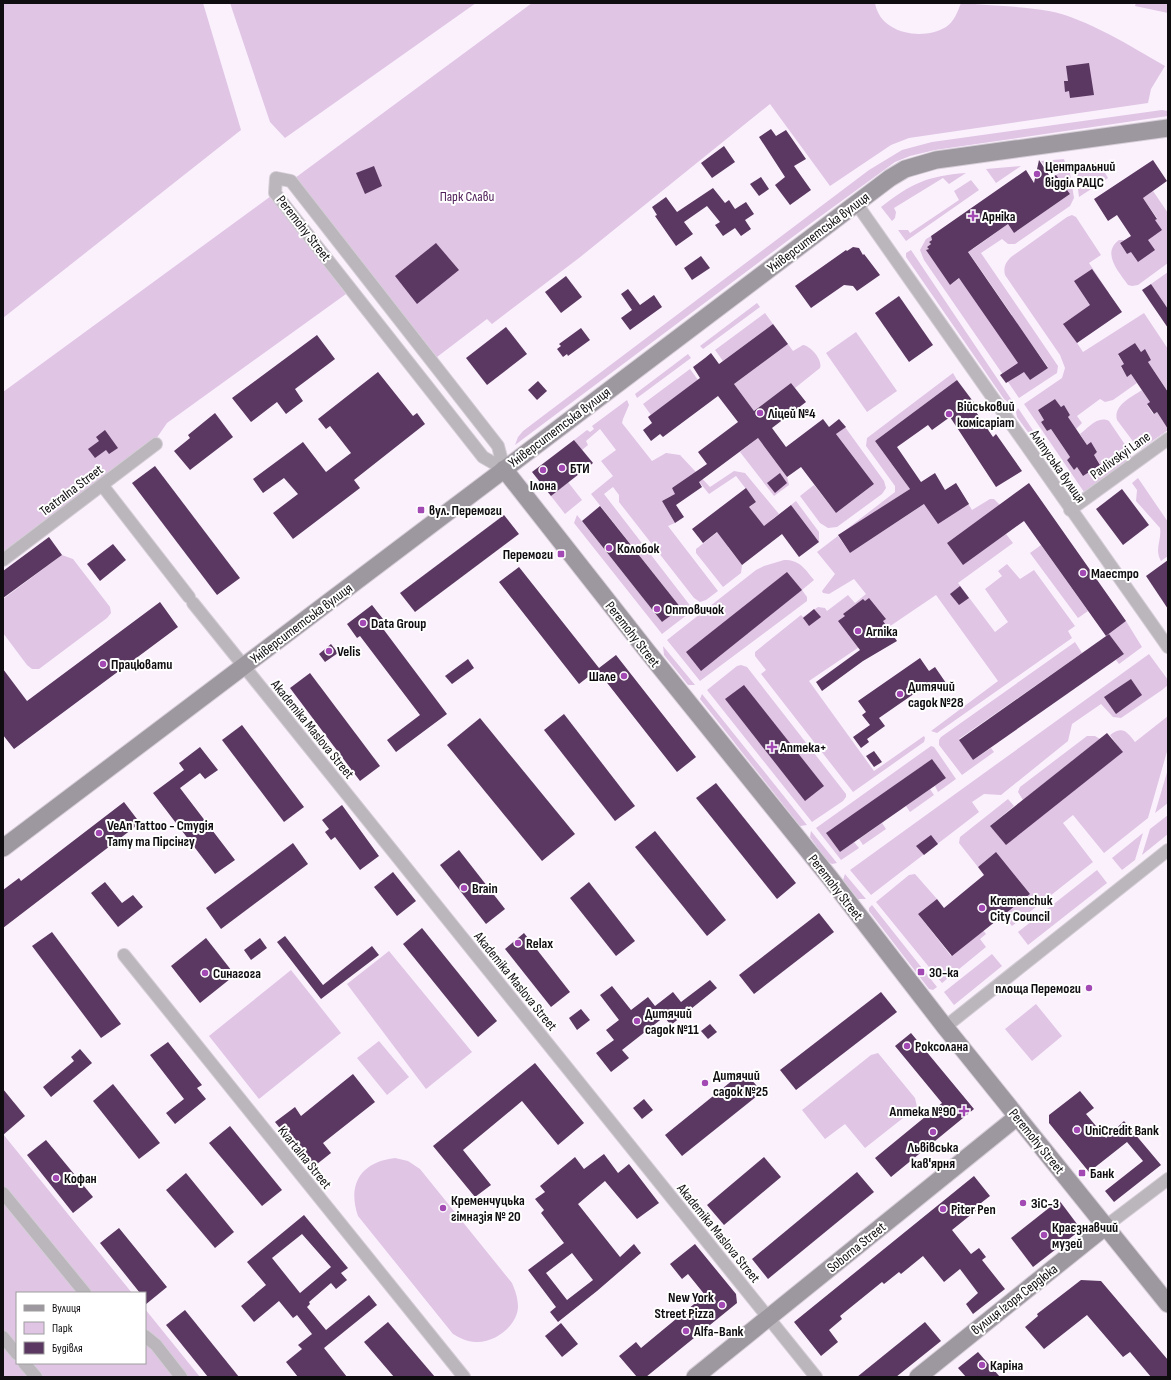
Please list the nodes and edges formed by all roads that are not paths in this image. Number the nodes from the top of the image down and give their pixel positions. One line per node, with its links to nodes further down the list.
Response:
1 (1168, 128): 2 (main road, Університетська вулиця)
2 (856, 203): 9 (main road, Університетська вулиця); 11 (street, Алітуська вулиця)
3 (352, 259): 4 (street); 4 (street, Peremohy Street); 5 (street, Peremohy Street)
4 (336, 271): 6 (street, Peremohy Street)
5 (447, 380): 6 (street); 9 (street, Peremohy Street)
6 (432, 392): 9 (street, Peremohy Street)
7 (1168, 439): 11 (street, Pavlivskyi Lane)
8 (156, 444): 10 (street, Teatralna Street)
9 (504, 469): 14 (main road, Університетська вулиця); 18 (main road, Peremohy Street)
10 (102, 485): 12 (street, Teatralna Street); 14 (street, Akademika Maslova Street)
11 (1070, 510): 13 (street, Алітуська вулиця)
12 (3, 560)
13 (1168, 647)
14 (243, 666): 15 (main road, Університетська вулиця); 25 (street, Akademika Maslova Street)
15 (3, 848)
16 (1168, 850): 18 (street)
17 (124, 955): 32 (street, Kvartalna Street)
18 (945, 1027): 19 (main road, Peremohy Street)
19 (1017, 1118): 22 (main road, Peremohy Street); 25 (main road, Soborna Street)
20 (1168, 1179): 22 (street, вулиця Ігоря Сердюка)
21 (3, 1193): 23 (street)
22 (1106, 1226): 24 (main road, Peremohy Street); 35 (main road, вулиця Ігоря Сердюка)
23 (84, 1292)
24 (1168, 1304)
25 (768, 1318): 33 (main road, Soborna Street); 34 (street, Akademika Maslova Street)
26 (3, 1337): 28 (street)
27 (146, 1337): 31 (street)
28 (16, 1353)
29 (25, 1364): 30 (street)
30 (36, 1377)
31 (181, 1377)
32 (464, 1377)
33 (695, 1377)
34 (816, 1377)
35 (918, 1377)

